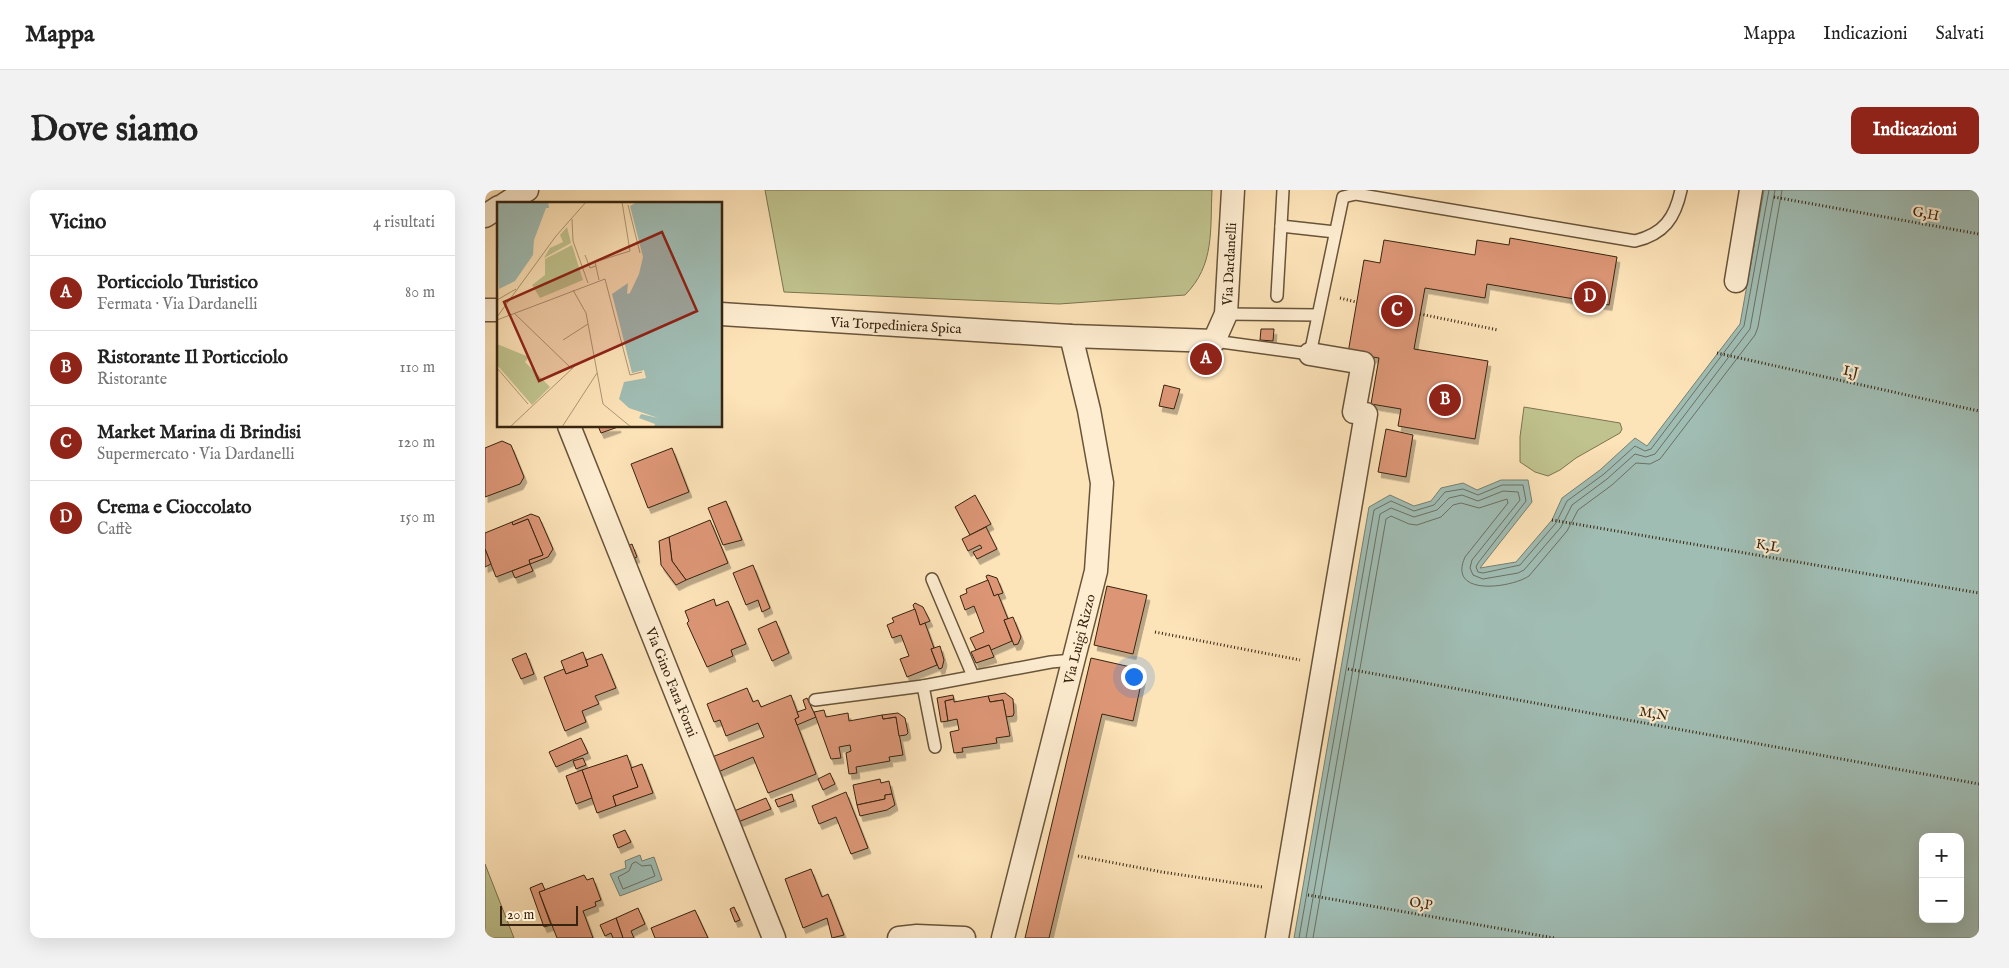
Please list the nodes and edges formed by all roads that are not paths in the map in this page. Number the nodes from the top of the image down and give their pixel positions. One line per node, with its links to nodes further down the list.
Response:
1 (527, 190): 6 (street)
2 (1233, 190): 14 (street, Via Dardanelli)
3 (1283, 190): 9 (lane)
4 (1681, 190): 10 (lane)
5 (1751, 191): 11 (street)
6 (508, 202)
7 (497, 208): 8 (street)
8 (485, 216)
9 (1281, 226): 10 (lane); 12 (lane)
10 (1335, 232): 15 (lane)
11 (1736, 281)
12 (1277, 296)
13 (723, 314): 16 (street, Via Torpediniera Spica)
14 (1226, 314): 15 (lane); 17 (street, Via Dardanelli)
15 (1317, 315): 18 (lane)
16 (1071, 336): 17 (street); 21 (street, Via Luigi Rizzo)
17 (1214, 341): 18 (lane)
18 (1310, 354): 30 (street)
19 (570, 428): 26 (street, Via Gino Fara Forni)
20 (932, 579): 22 (lane)
21 (1073, 660): 22 (lane); 29 (street, Via Luigi Rizzo)
22 (973, 676): 23 (lane)
23 (923, 686): 24 (lane); 25 (lane)
24 (815, 700)
25 (935, 747)
26 (774, 938)
27 (899, 938): 28 (street)
28 (964, 938)
29 (1003, 938)
30 (1277, 938)

